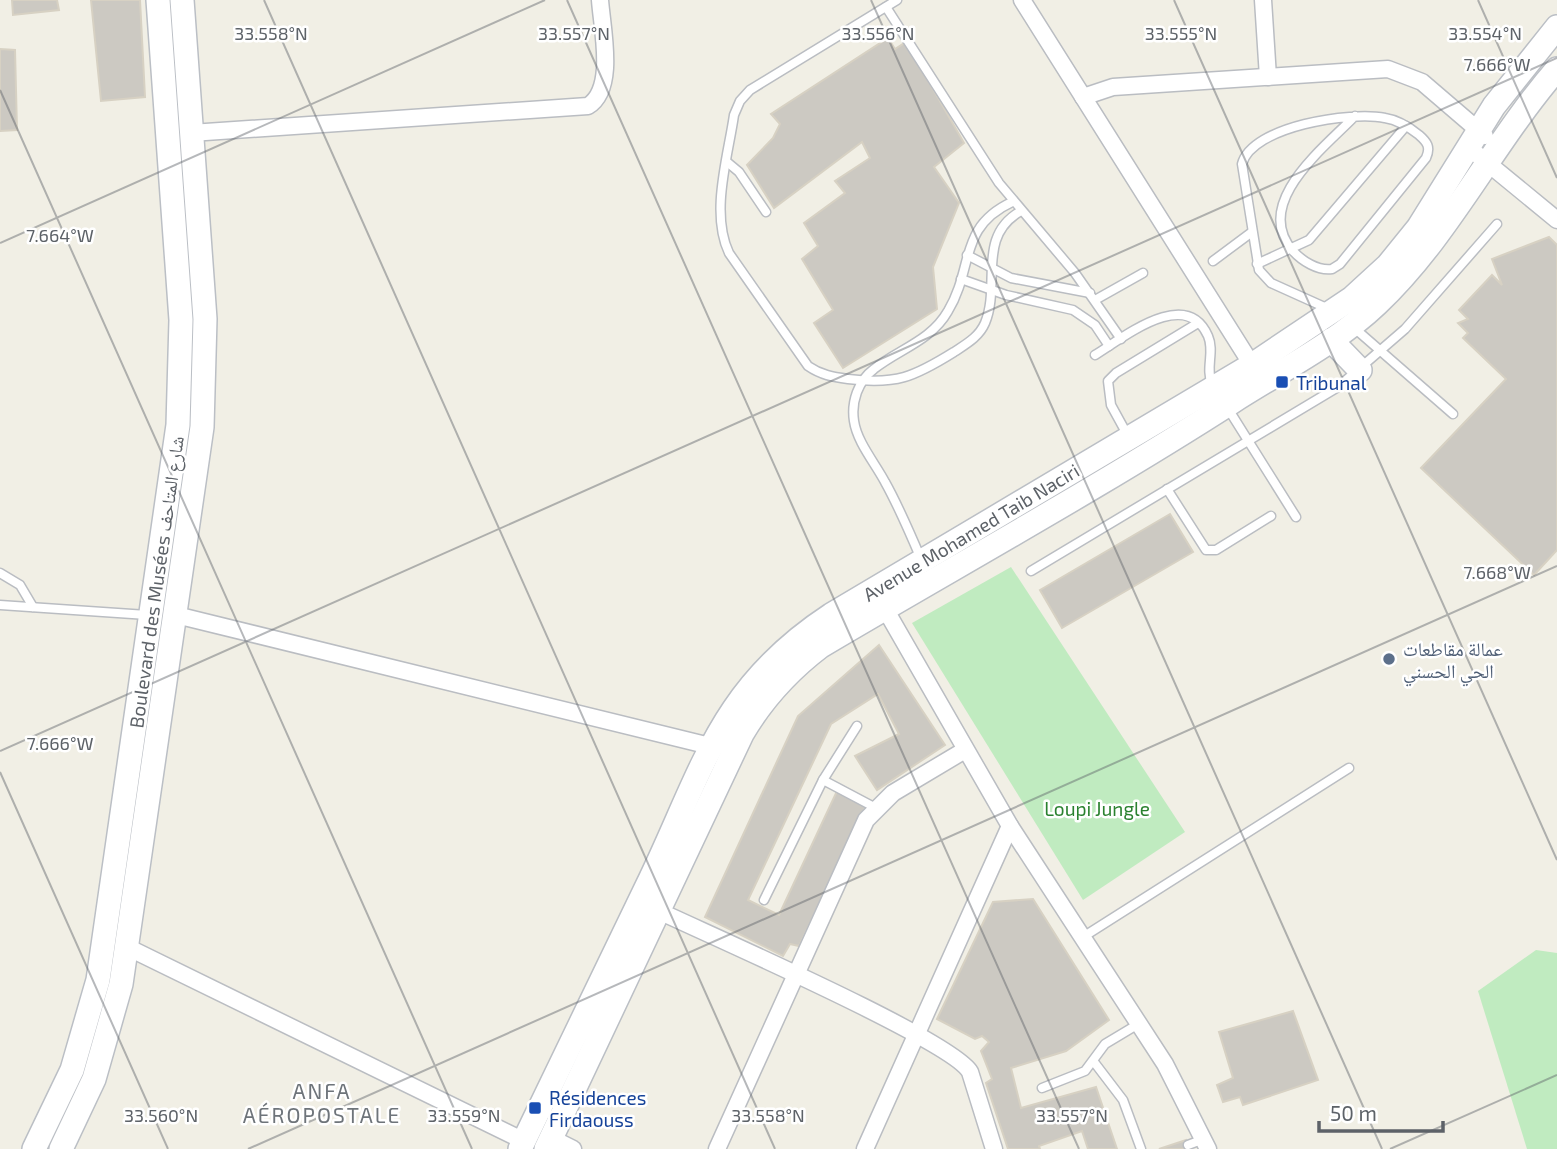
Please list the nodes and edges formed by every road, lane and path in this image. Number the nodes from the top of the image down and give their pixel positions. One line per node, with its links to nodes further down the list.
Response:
1 (158, 0): 57 (street, Boulevard des Musées شارع المتاحف)
2 (181, 0): 14 (street, Boulevard des Musées شارع المتاحف)
3 (600, 0): 14 (street)
4 (897, 0): 7 (lane)
5 (1021, 0): 11 (street)
6 (1263, 0): 10 (street)
7 (886, 7): 17 (lane); 18 (lane)
8 (1557, 27): 15 (street, Avenue Mohamed Taib Naciri)
9 (1557, 69): 16 (street, Avenue Mohamed Taib Naciri)
10 (1268, 77): 11 (street); 15 (street)
11 (1083, 97): 40 (street)
12 (1355, 116): 13 (lane); 23 (lane); 24 (lane)
13 (1406, 126): 24 (lane); 24 (lane)
14 (191, 133): 56 (street, Boulevard des Musées شارع المتاحف)
15 (1473, 139): 16 (street); 33 (street, Avenue Mohamed Taib Naciri)
16 (1492, 154): 21 (street); 33 (street, Avenue Mohamed Taib Naciri)
17 (727, 162): 20 (lane); 42 (lane)
18 (1012, 202): 19 (lane); 25 (lane)
19 (1021, 211): 28 (lane); 32 (lane)
20 (766, 212)
21 (1557, 220)
22 (1497, 224): 38 (lane)
23 (1252, 232): 26 (lane); 27 (lane)
24 (1291, 249): 27 (lane)
25 (967, 255): 28 (lane); 30 (lane)
26 (1213, 261)
27 (1257, 264): 33 (lane)
28 (991, 268): 31 (lane); 32 (lane)
29 (1143, 273): 32 (lane)
30 (961, 279): 31 (lane); 42 (lane)
31 (990, 290): 37 (lane); 42 (lane)
32 (1092, 297): 35 (lane)
33 (1342, 319): 36 (street, Avenue Mohamed Taib Naciri); 38 (lane); 40 (street, Avenue Mohamed Taib Naciri)
34 (1198, 323): 35 (lane); 43 (lane); 45 (lane)
35 (1121, 339): 37 (lane)
36 (1331, 340): 41 (street); 43 (street, Avenue Mohamed Taib Naciri)
37 (1109, 346): 39 (lane)
38 (1381, 352): 41 (lane); 44 (lane)
39 (1095, 355)
40 (1252, 365): 43 (street, Avenue Mohamed Taib Naciri)
41 (1360, 370): 46 (lane)
42 (863, 381): 50 (lane)
43 (1220, 397): 45 (street, Avenue Mohamed Taib Naciri); 46 (lane); 53 (street, Avenue Mohamed Taib Naciri)
44 (1453, 414)
45 (1130, 438): 50 (street, Avenue Mohamed Taib Naciri)
46 (1248, 441): 47 (lane); 49 (lane)
47 (1167, 489): 48 (lane); 51 (lane)
48 (1271, 516)
49 (1296, 517)
50 (921, 559): 53 (street, Avenue Mohamed Taib Naciri)
51 (1031, 571)
52 (0, 573): 55 (lane)
53 (879, 599): 59 (street, Avenue Mohamed Taib Naciri); 60 (street); 66 (street, Avenue Mohamed Taib Naciri)
54 (0, 605): 55 (lane)
55 (33, 607): 57 (lane)
56 (176, 614): 59 (street); 68 (street, Boulevard des Musées شارع المتاحف)
57 (152, 615): 78 (street, Boulevard des Musées شارع المتاحف)
58 (856, 726): 62 (lane)
59 (710, 746): 76 (street, Avenue Mohamed Taib Naciri)
60 (965, 750): 63 (street); 64 (street)
61 (1349, 768): 67 (lane)
62 (823, 780): 63 (lane); 65 (lane)
63 (876, 808): 69 (street)
64 (1010, 826): 67 (street); 71 (street)
65 (764, 900)
66 (659, 911): 69 (street); 74 (street, Avenue Mohamed Taib Naciri)
67 (1083, 937): 70 (street)
68 (127, 947): 76 (street); 79 (street, Boulevard des Musées شارع المتاحف)
69 (796, 977): 71 (street); 81 (street)
70 (1140, 1023): 72 (lane); 75 (street)
71 (917, 1034): 82 (street); 83 (street)
72 (1094, 1062): 73 (lane); 84 (lane)
73 (1042, 1088)
74 (548, 1144): 80 (street)
75 (1206, 1144): 77 (lane)
76 (522, 1145)
77 (1188, 1145)
78 (34, 1149)
79 (61, 1149)
80 (573, 1149)
81 (717, 1149)
82 (865, 1149)
83 (995, 1149)
84 (1141, 1149)

